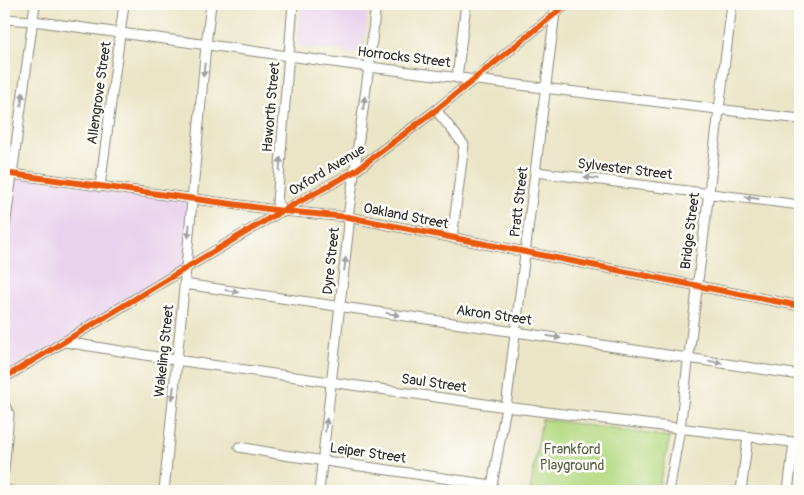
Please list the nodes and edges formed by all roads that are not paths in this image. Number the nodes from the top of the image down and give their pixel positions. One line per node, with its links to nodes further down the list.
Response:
1 (35, 4): 12 (street)
2 (124, 4): 13 (street, Allengrove Street)
3 (211, 4): 14 (street, Wakeling Street)
4 (294, 4): 15 (street, Haworth Street)
5 (376, 4): 16 (street, Dyre Street)
6 (466, 4): 17 (street)
7 (556, 4): 10 (street, Pratt Street)
8 (567, 4): 10 (street, Oxford Avenue)
9 (732, 4): 21 (street, Bridge Street)
10 (554, 14): 18 (street, Oxford Avenue); 19 (street, Pratt Street)
11 (4, 19): 12 (street, Horrocks Street)
12 (33, 21): 13 (street, Horrocks Street); 25 (street, one-way to 12)
13 (121, 32): 14 (street, Horrocks Street); 26 (street, Allengrove Street)
14 (206, 44): 15 (street, Horrocks Street); 28 (street, Wakeling Street, one-way to 28)
15 (289, 56): 16 (street, Horrocks Street); 30 (street, Haworth Street, one-way to 15)
16 (369, 67): 17 (street, Horrocks Street); 23 (street, Dyre Street, one-way to 16)
17 (457, 78): 18 (street, Horrocks Street)
18 (473, 79): 19 (street, Horrocks Street); 20 (street, Oxford Avenue)
19 (546, 88): 21 (street, Horrocks Street); 24 (street, Pratt Street)
20 (436, 110): 23 (street, Oxford Avenue); 33 (street)
21 (719, 110): 22 (street, Horrocks Street); 27 (street, Bridge Street)
22 (800, 119)
23 (355, 171): 30 (street, Oxford Avenue); 31 (street, Dyre Street)
24 (536, 172): 27 (street, Sylvester Street, one-way to 24); 34 (street, Pratt Street)
25 (8, 174): 26 (street, Oakland Street); 32 (street)
26 (100, 186): 28 (street, Oakland Street)
27 (709, 193): 29 (street, Sylvester Street, one-way to 27); 37 (street, Bridge Street)
28 (192, 199): 30 (street, Oakland Street); 35 (street, Wakeling Street, one-way to 35)
29 (800, 205)
30 (283, 211): 31 (street, Oakland Street); 35 (street, Oxford Avenue)
31 (348, 217): 33 (street, Oakland Street); 38 (street, Dyre Street, one-way to 31)
32 (4, 234)
33 (452, 238): 34 (street, Oakland Street)
34 (525, 252): 37 (street, Oakland Street); 40 (street, Pratt Street)
35 (186, 268): 36 (street, Wakeling Street); 41 (street, Oxford Avenue)
36 (184, 284): 38 (street, Akron Street, one-way to 38); 43 (street, Wakeling Street)
37 (697, 286): 39 (street, Oakland Street); 42 (street, Bridge Street)
38 (340, 306): 40 (street, Akron Street, one-way to 40); 46 (street, Dyre Street)
39 (800, 306)
40 (516, 332): 42 (street, Akron Street, one-way to 42); 48 (street, Pratt Street)
41 (65, 342): 43 (street, Saul Street); 45 (street, Oxford Avenue)
42 (688, 358): 44 (street, Akron Street, one-way to 44); 50 (street, Bridge Street)
43 (176, 360): 46 (street, Saul Street); 59 (street, Wakeling Street, one-way to 59)
44 (800, 375)
45 (4, 378)
46 (332, 382): 48 (street, Saul Street); 54 (street, Dyre Street, one-way to 46)
47 (4, 404): 49 (street)
48 (506, 407): 50 (street, Saul Street); 56 (street, Pratt Street)
49 (6, 414): 55 (street)
50 (680, 428): 51 (street, Saul Street); 61 (street, Bridge Street)
51 (748, 437): 52 (street, Saul Street); 62 (street)
52 (797, 443): 63 (street)
53 (239, 447): 54 (street, Leiper Street)
54 (322, 460): 56 (street, Leiper Street); 60 (street, Dyre Street)
55 (4, 471)
56 (492, 488)
57 (4, 490): 58 (street)
58 (11, 491)
59 (164, 491)
60 (319, 491)
61 (669, 491)
62 (741, 491)
63 (788, 491)

